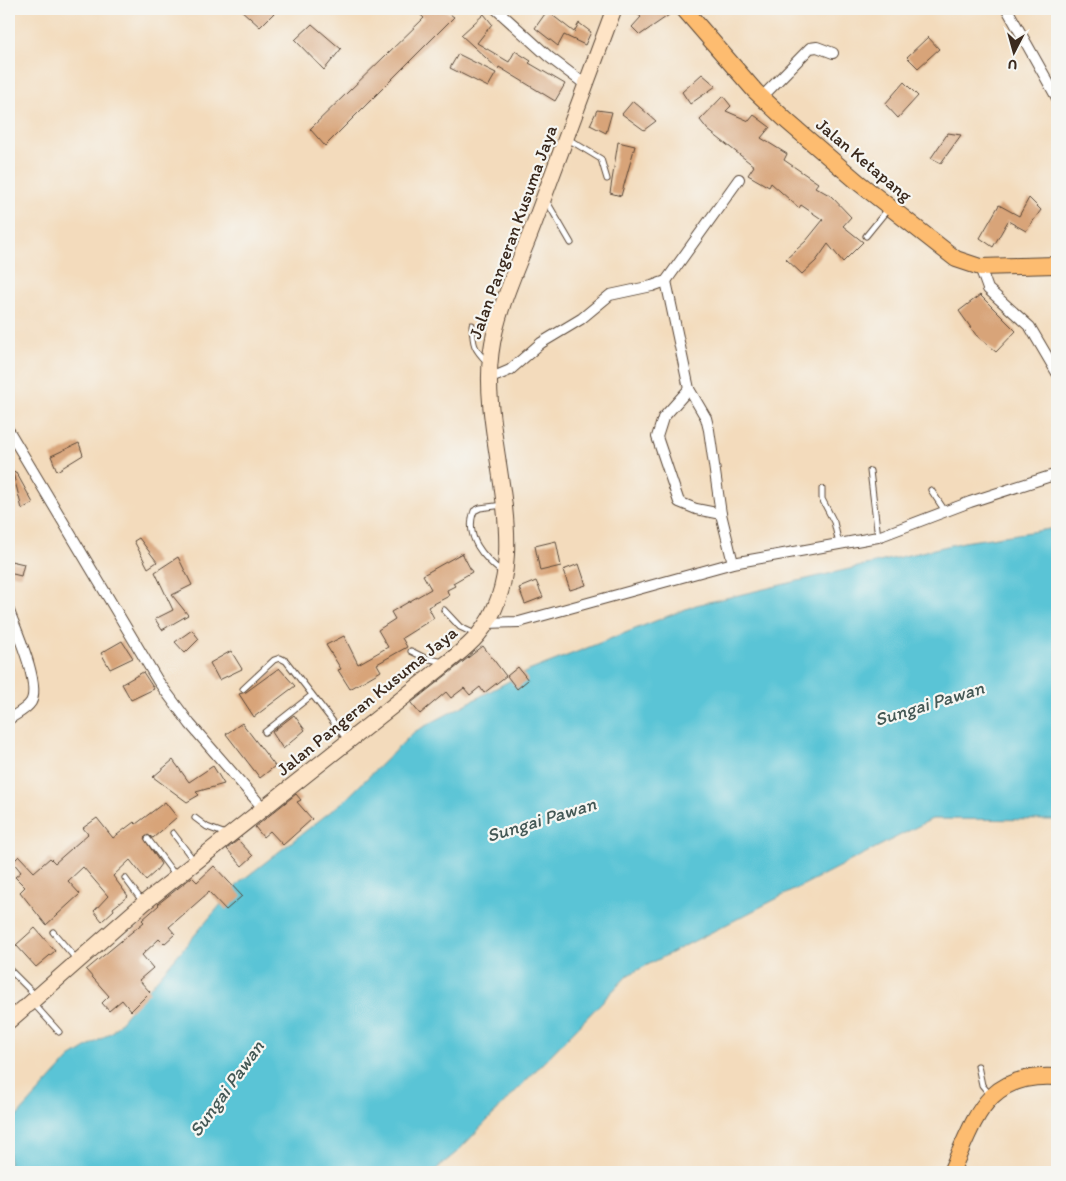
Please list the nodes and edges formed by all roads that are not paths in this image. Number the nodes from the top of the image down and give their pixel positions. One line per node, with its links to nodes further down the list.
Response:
1 (496, 9): 6 (street)
2 (684, 9): 7 (main road, Jalan Ketapang)
3 (1007, 9): 8 (street)
4 (613, 12): 6 (street, Jalan Pangeran Kusuma Jaya)
5 (833, 53): 7 (street)
6 (586, 85): 9 (street, Jalan Pangeran Kusuma Jaya)
7 (762, 97): 13 (main road, Jalan Ketapang)
8 (1057, 98)
9 (567, 138): 10 (lane); 12 (street, Jalan Pangeran Kusuma Jaya)
10 (607, 179)
11 (739, 179): 18 (street)
12 (544, 198): 15 (lane); 21 (street, Jalan Pangeran Kusuma Jaya)
13 (889, 207): 14 (lane); 17 (main road, Jalan Ketapang)
14 (866, 236)
15 (571, 244)
16 (1057, 266): 17 (main road, Jalan Ketapang)
17 (980, 267): 20 (street)
18 (666, 281): 21 (street); 22 (street)
19 (472, 324): 21 (lane)
20 (1056, 367)
21 (489, 372): 28 (street, Jalan Pangeran Kusuma Jaya)
22 (689, 389): 30 (street); 30 (street)
23 (9, 431): 46 (street)
24 (870, 471): 31 (lane)
25 (1057, 474): 29 (street)
26 (822, 489): 32 (lane)
27 (931, 490): 29 (lane)
28 (504, 505): 34 (street, Jalan Pangeran Kusuma Jaya); 34 (lane)
29 (945, 511): 31 (street)
30 (721, 514): 33 (street)
31 (878, 538): 32 (street)
32 (840, 544): 33 (street)
33 (734, 564): 37 (street)
34 (505, 574): 37 (street, Jalan Pangeran Kusuma Jaya)
35 (444, 610): 38 (lane)
36 (9, 611): 43 (street)
37 (487, 623): 38 (street, Jalan Pangeran Kusuma Jaya)
38 (478, 636): 40 (street, Jalan Pangeran Kusuma Jaya)
39 (410, 651): 40 (lane)
40 (447, 663): 45 (street, Jalan Pangeran Kusuma Jaya)
41 (243, 689): 42 (lane)
42 (312, 695): 44 (lane); 45 (lane)
43 (9, 719)
44 (265, 732)
45 (348, 741): 46 (street, Jalan Pangeran Kusuma Jaya)
46 (263, 808): 49 (street, Jalan Pangeran Kusuma Jaya)
47 (195, 818): 49 (lane)
48 (173, 833): 51 (lane)
49 (229, 835): 51 (street, Jalan Pangeran Kusuma Jaya)
50 (148, 839): 52 (lane)
51 (195, 862): 52 (street, Jalan Pangeran Kusuma Jaya)
52 (177, 877): 54 (street, Jalan Pangeran Kusuma Jaya)
53 (125, 878): 54 (lane)
54 (144, 904): 56 (street, Jalan Pangeran Kusuma Jaya)
55 (53, 932): 56 (lane)
56 (77, 960): 58 (street, Jalan Pangeran Kusuma Jaya)
57 (9, 969): 58 (lane)
58 (30, 1002): 59 (street, Jalan Pangeran Kusuma Jaya); 60 (lane)
59 (9, 1022)
60 (59, 1032)
61 (978, 1066): 63 (lane)
62 (1057, 1077): 63 (main road)
63 (991, 1097): 64 (main road)
64 (951, 1172)

